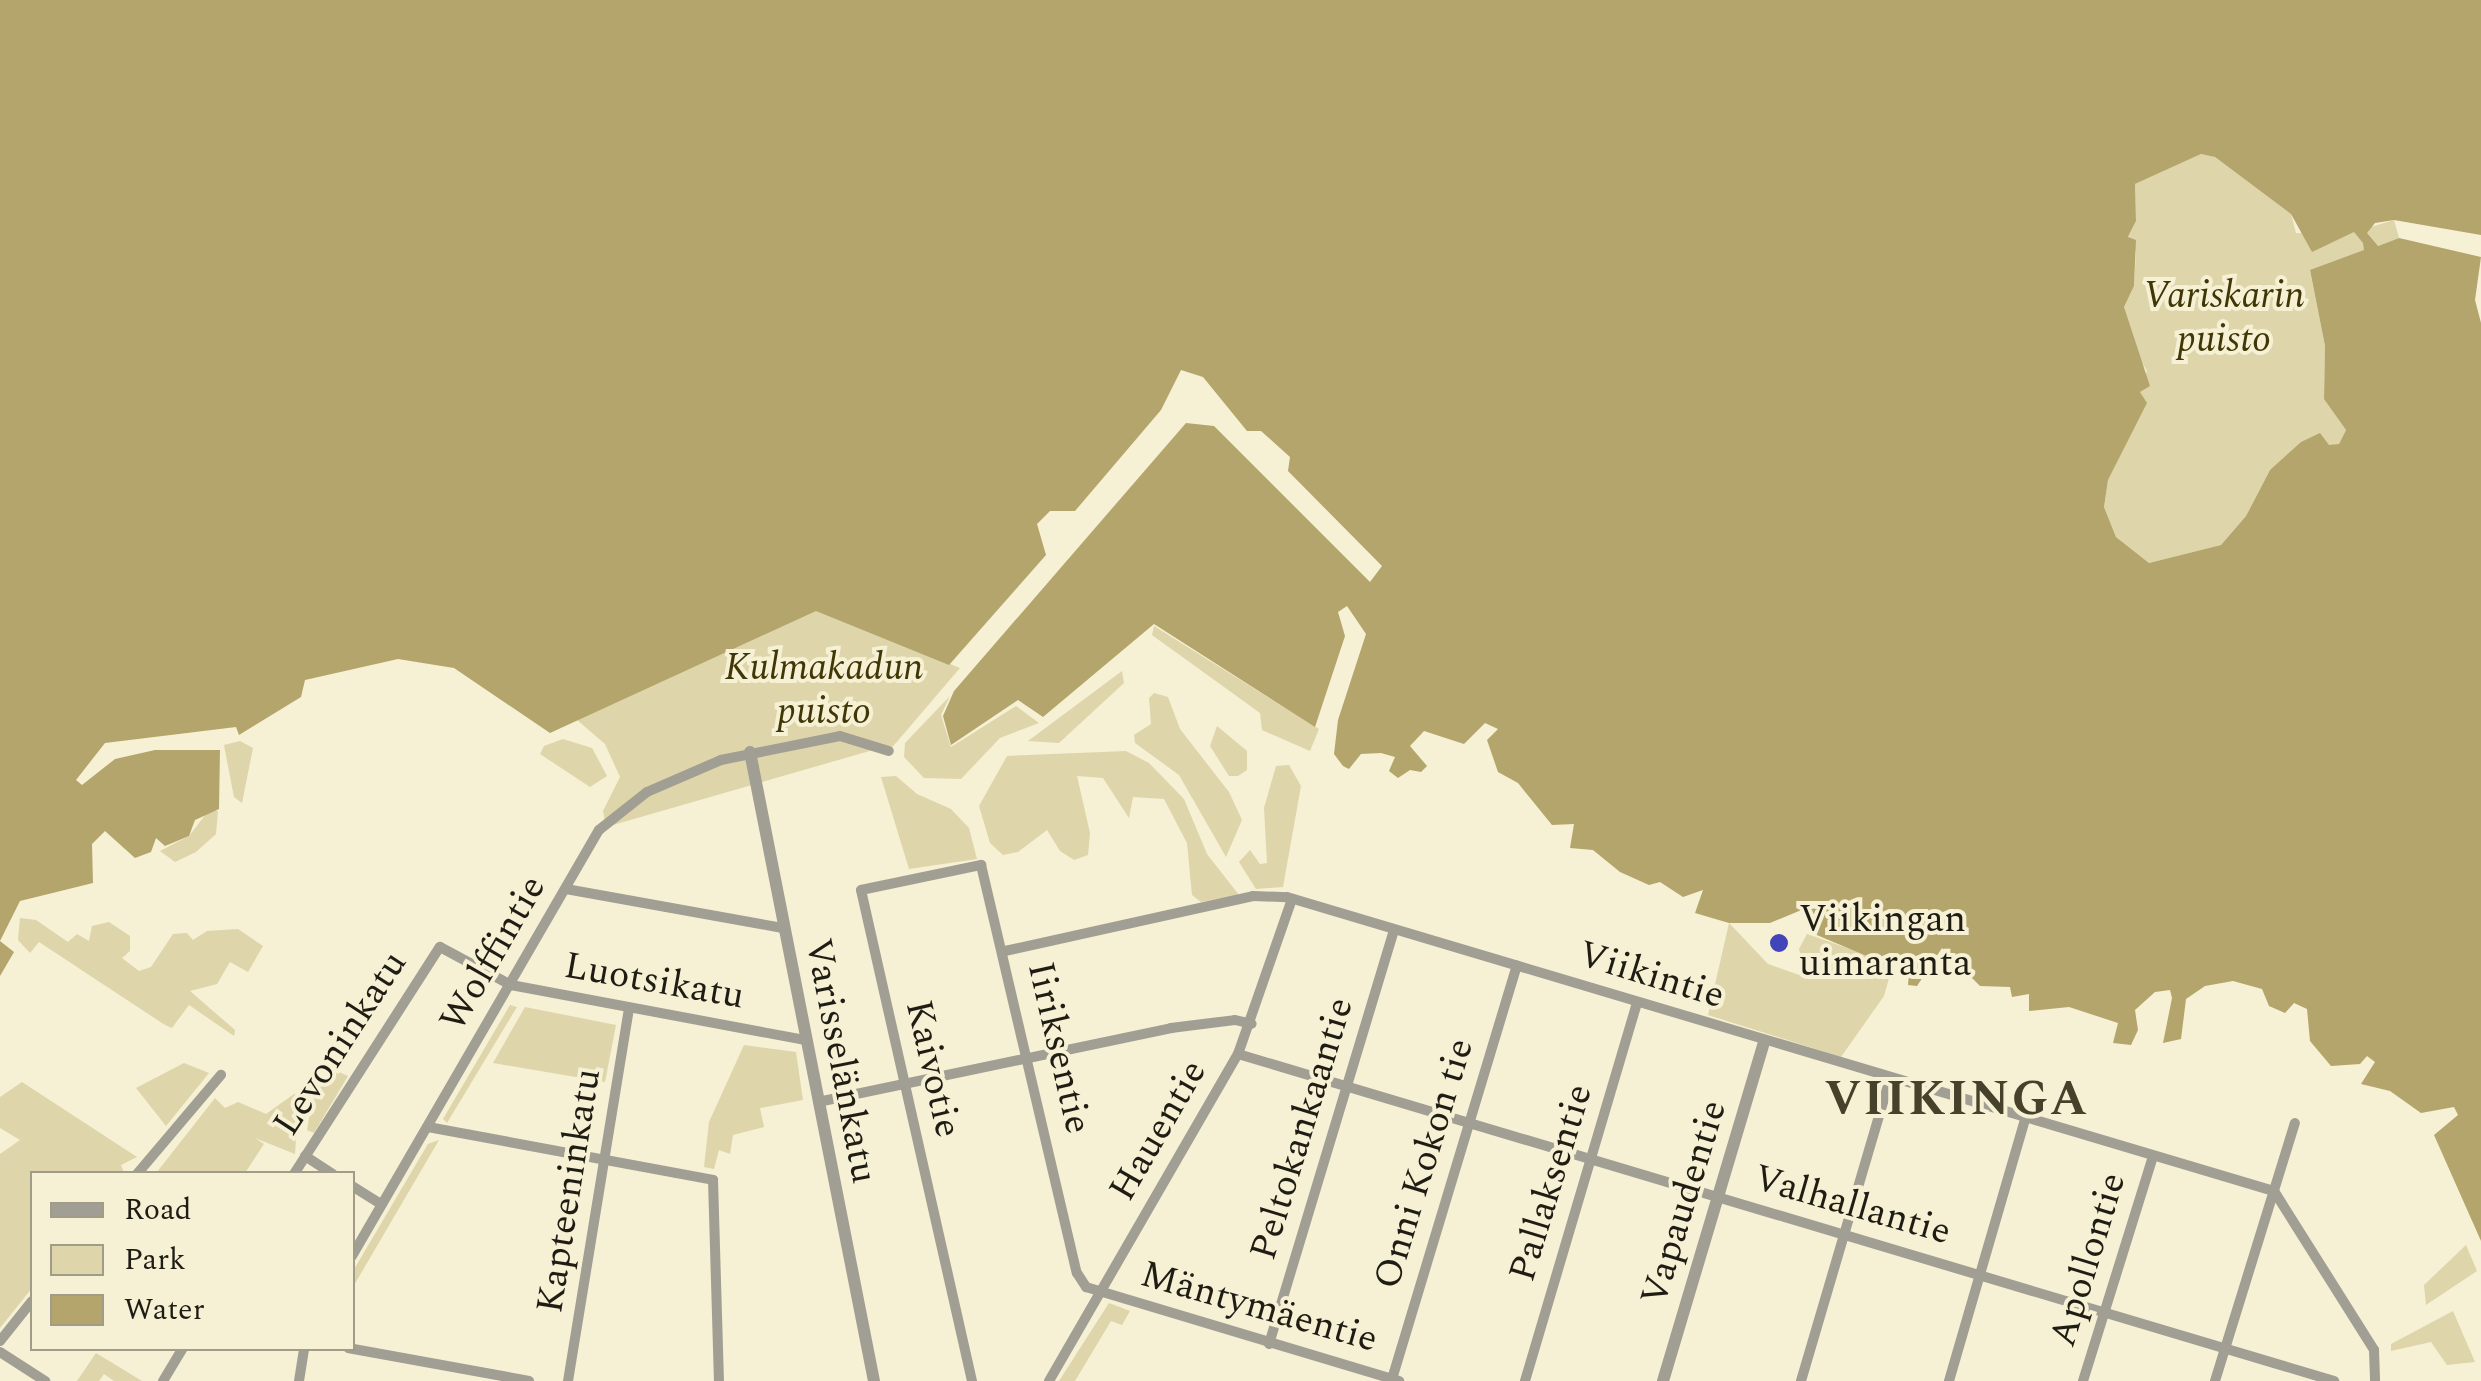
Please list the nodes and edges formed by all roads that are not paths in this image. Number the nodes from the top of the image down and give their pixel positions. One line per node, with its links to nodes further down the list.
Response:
1 (889, 751): 2 (street, Wolffintie)
2 (750, 752): 4 (street, Wolffintie); 6 (street, Varisselänkatu)
3 (981, 865): 9 (street, Iiriksentie); 21 (street, Kaivotie)
4 (566, 889): 6 (street); 11 (street, Wolffintie)
5 (1292, 899): 7 (street, Viikintie); 9 (street, Viikintie); 14 (street, Hauentie)
6 (783, 928): 15 (street, Varisselänkatu)
7 (1394, 931): 10 (street, Viikintie); 22 (street, Peltokankaantie)
8 (440, 946): 11 (street, Luotsikatu); 28 (street, Levoninkatu)
9 (1005, 951): 18 (street, Iiriksentie)
10 (1517, 966): 12 (street, Viikintie); 25 (street, Onni Kokon tie)
11 (511, 985): 13 (street, Luotsikatu); 27 (street, Wolffintie)
12 (1637, 1002): 16 (street, Viikintie); 30 (street, Pallaksentie)
13 (629, 1010): 15 (street, Luotsikatu); 31 (street, Kapteeninkatu)
14 (1252, 1024): 17 (street, Hauentie); 18 (street)
15 (806, 1040): 23 (street, Varisselänkatu)
16 (1764, 1043): 20 (street, Viikintie); 37 (street, Vapaudentie)
17 (1238, 1054): 22 (street, Valhallantie); 42 (street, Hauentie)
18 (1030, 1062): 21 (street); 42 (street, Iiriksentie)
19 (221, 1075): 32 (street)
20 (1890, 1078): 24 (street, Viikintie); 39 (street)
21 (906, 1086): 23 (street); 60 (street, Kaivotie)
22 (1346, 1088): 25 (street, Valhallantie); 46 (street, Peltokankaantie)
23 (818, 1102): 59 (street, Varisselänkatu)
24 (2026, 1120): 29 (street, Viikintie); 41 (street)
25 (1468, 1123): 30 (street, Valhallantie); 52 (street, Onni Kokon tie)
26 (2295, 1123): 36 (street)
27 (428, 1127): 31 (street); 38 (street, Wolffintie)
28 (305, 1156): 33 (street, Levoninkatu); 34 (street)
29 (2153, 1156): 36 (street, Viikintie); 44 (street, Apollontie)
30 (1591, 1159): 37 (street, Valhallantie); 62 (street, Pallaksentie)
31 (607, 1160): 57 (street, Kapteeninkatu); 58 (street)
32 (139, 1171)
33 (296, 1171)
34 (328, 1171)
35 (355, 1188): 38 (street)
36 (2274, 1192): 47 (street); 69 (street)
37 (1718, 1198): 39 (street, Valhallantie); 63 (street, Vapaudentie)
38 (381, 1204): 40 (street, Wolffintie)
39 (1845, 1232): 41 (street, Valhallantie); 64 (street)
40 (355, 1251)
41 (1980, 1274): 44 (street, Valhallantie); 65 (street)
42 (1101, 1292): 46 (street, Mäntymäentie); 61 (street, Hauentie)
43 (30, 1304): 45 (street)
44 (2105, 1311): 47 (street, Valhallantie); 66 (street, Apollontie)
45 (0, 1341)
46 (1269, 1344): 52 (street, Mäntymäentie)
47 (2225, 1348): 67 (street); 68 (street, Valhallantie)
48 (355, 1349): 56 (street)
49 (181, 1351): 54 (street)
50 (303, 1351): 55 (street)
51 (0, 1352): 53 (street)
52 (1396, 1380)
53 (46, 1381)
54 (163, 1381)
55 (298, 1381)
56 (529, 1381)
57 (568, 1381)
58 (719, 1381)
59 (874, 1381)
60 (972, 1381)
61 (1050, 1381)
62 (1525, 1381)
63 (1663, 1381)
64 (1801, 1381)
65 (1949, 1381)
66 (2083, 1381)
67 (2215, 1381)
68 (2334, 1381)
69 (2375, 1381)

